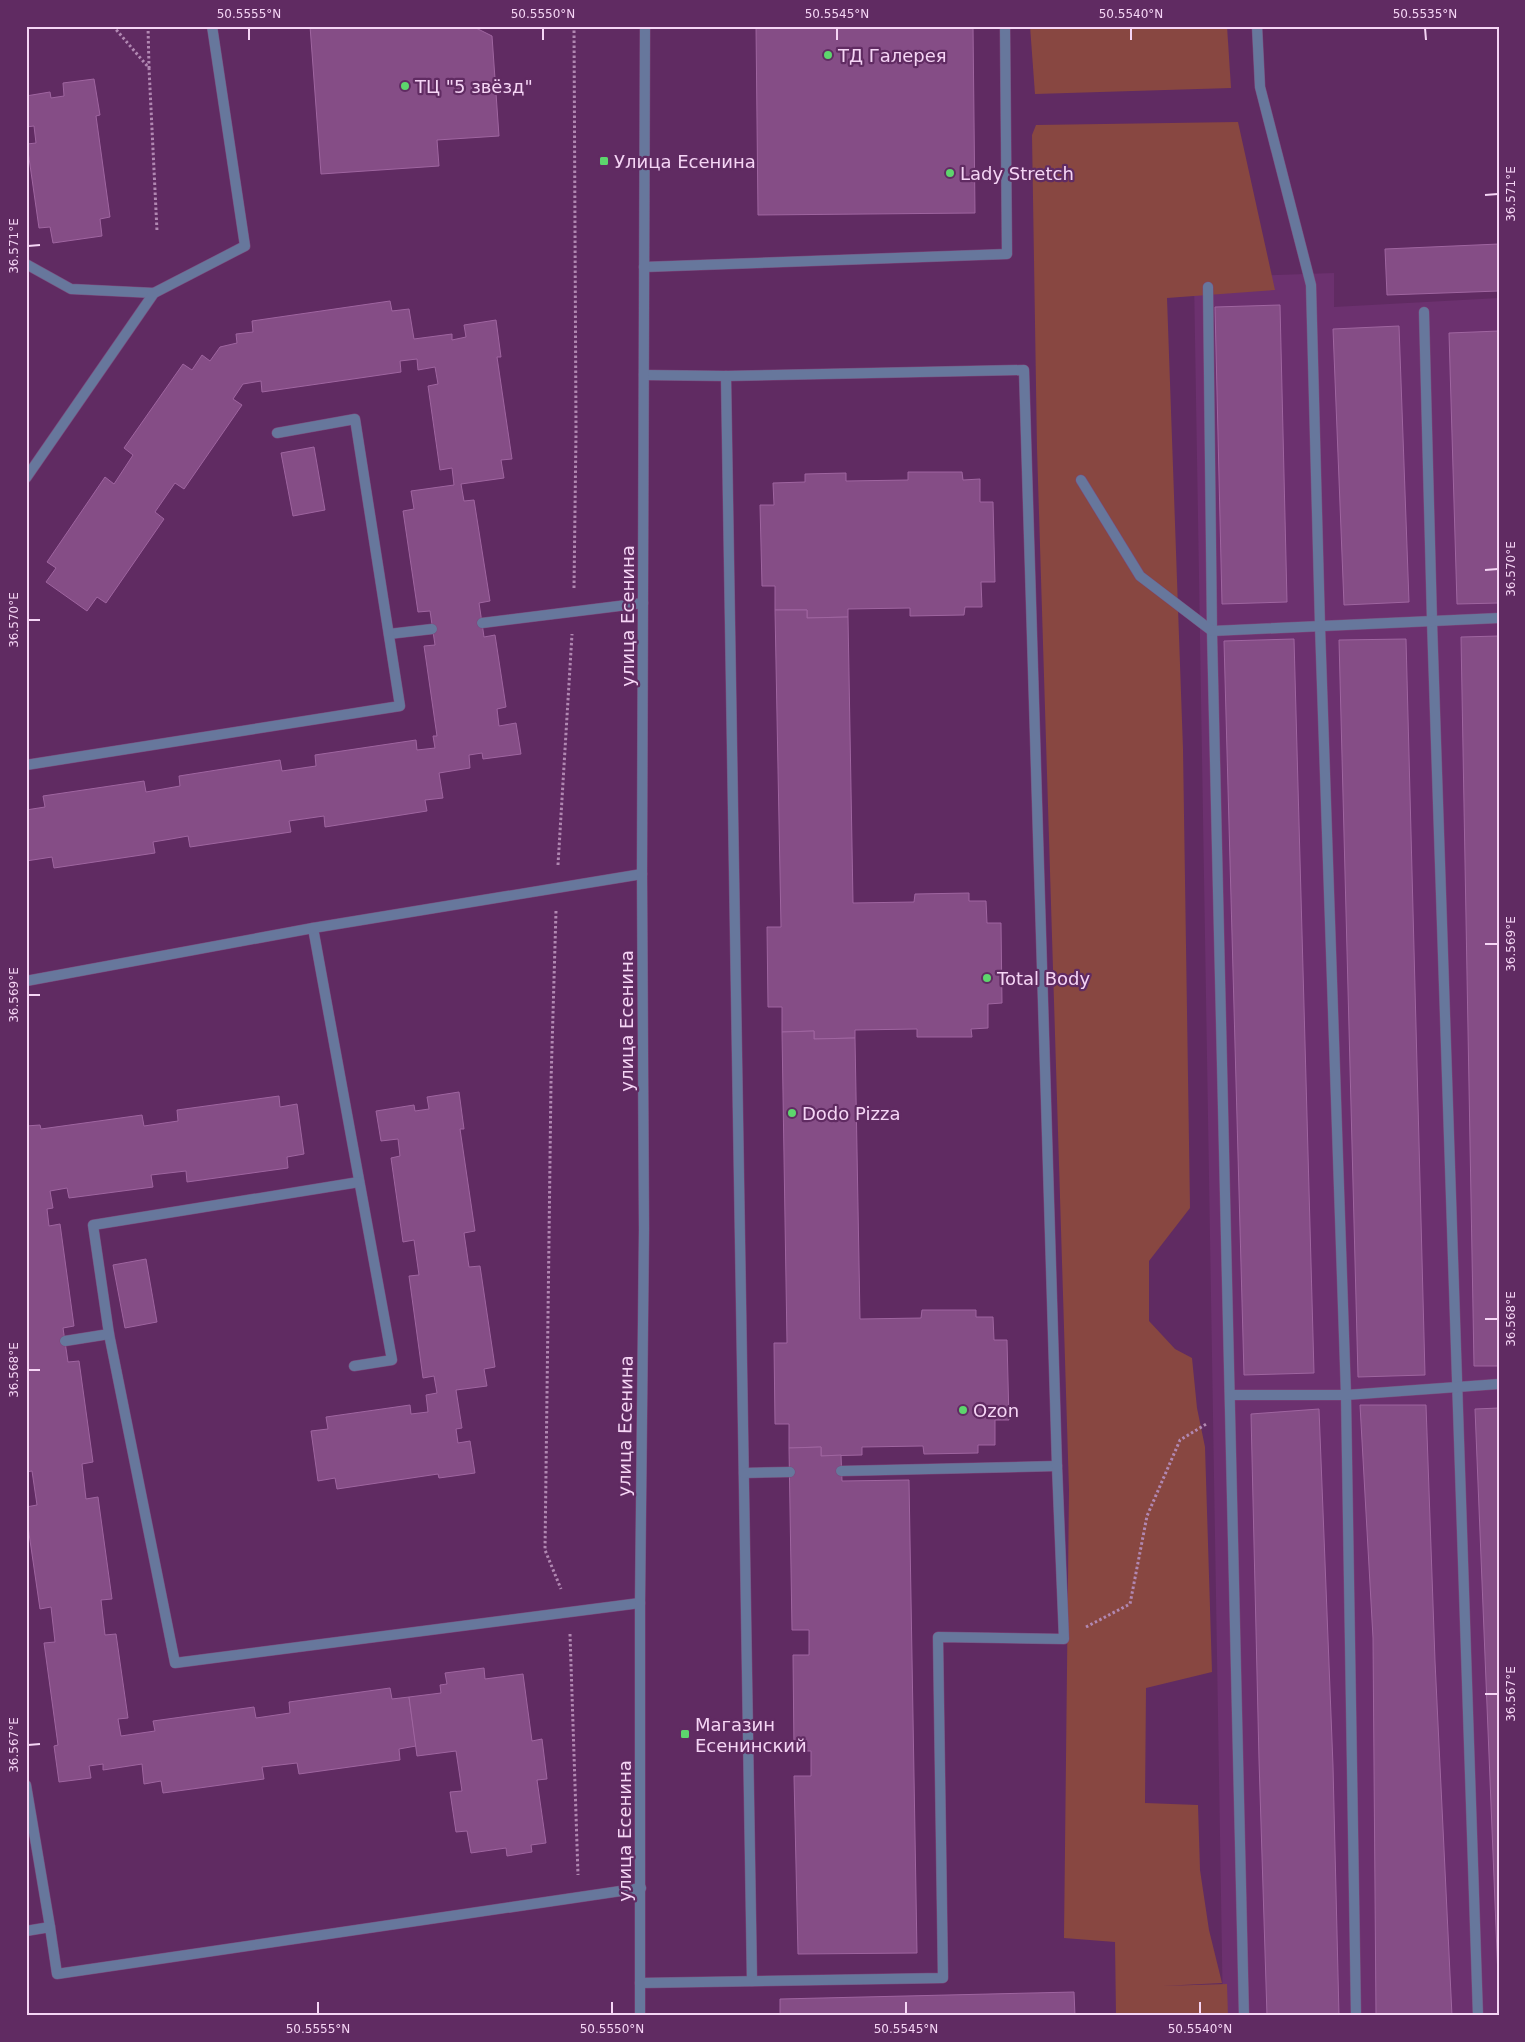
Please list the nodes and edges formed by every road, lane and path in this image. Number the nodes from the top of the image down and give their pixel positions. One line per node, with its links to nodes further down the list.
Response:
1 (113, 26): 8 (path)
2 (148, 26): 8 (path)
3 (212, 26): 13 (street)
4 (574, 26): 21 (path)
5 (644, 26): 11 (street, улица Есенина)
6 (1005, 26): 11 (street)
7 (1257, 26): 25 (street)
8 (149, 68): 9 (path)
9 (157, 231)
10 (26, 264): 13 (street)
11 (644, 267): 15 (street, улица Есенина)
12 (1208, 287): 27 (street)
13 (154, 293): 18 (street)
14 (1424, 312): 23 (street)
15 (644, 375): 16 (street); 20 (street, улица Есенина)
16 (726, 376): 43 (street); 46 (street)
17 (277, 433): 28 (street)
18 (26, 478)
19 (1081, 480): 27 (street)
20 (643, 603): 21 (street); 30 (street, улица Есенина)
21 (574, 611): 24 (street); 31 (path)
22 (1499, 618): 23 (street)
23 (1432, 621): 25 (street); 39 (street)
24 (482, 623)
25 (1320, 626): 27 (street); 41 (street)
26 (432, 629): 28 (street)
27 (1212, 631): 40 (street)
28 (389, 634): 29 (street)
29 (26, 765)
30 (642, 874): 31 (street); 47 (street, улица Есенина)
31 (557, 888): 32 (street); 48 (path)
32 (313, 928): 33 (street); 34 (street)
33 (26, 981)
34 (360, 1182): 35 (street); 37 (street)
35 (109, 1334): 36 (street); 48 (street)
36 (65, 1341)
37 (354, 1366)
38 (1499, 1384): 39 (street)
39 (1457, 1388): 41 (street); 60 (street)
40 (1230, 1395): 41 (street); 42 (street)
41 (1346, 1395): 59 (street)
42 (1230, 1409): 49 (path); 58 (street)
43 (1056, 1466): 44 (street); 49 (street)
44 (841, 1471)
45 (790, 1472): 46 (street)
46 (744, 1473): 55 (street)
47 (640, 1603): 48 (street); 51 (street, улица Есенина)
48 (570, 1612): 52 (path)
49 (1064, 1639): 55 (street)
50 (26, 1785): 53 (street)
51 (641, 1888): 52 (street); 56 (street, улица Есенина)
52 (579, 1897): 53 (street)
53 (50, 1927): 54 (street)
54 (26, 1931)
55 (752, 1981): 56 (street)
56 (640, 1983): 57 (street, улица Есенина)
57 (640, 2016)
58 (1244, 2016)
59 (1356, 2016)
60 (1478, 2016)

